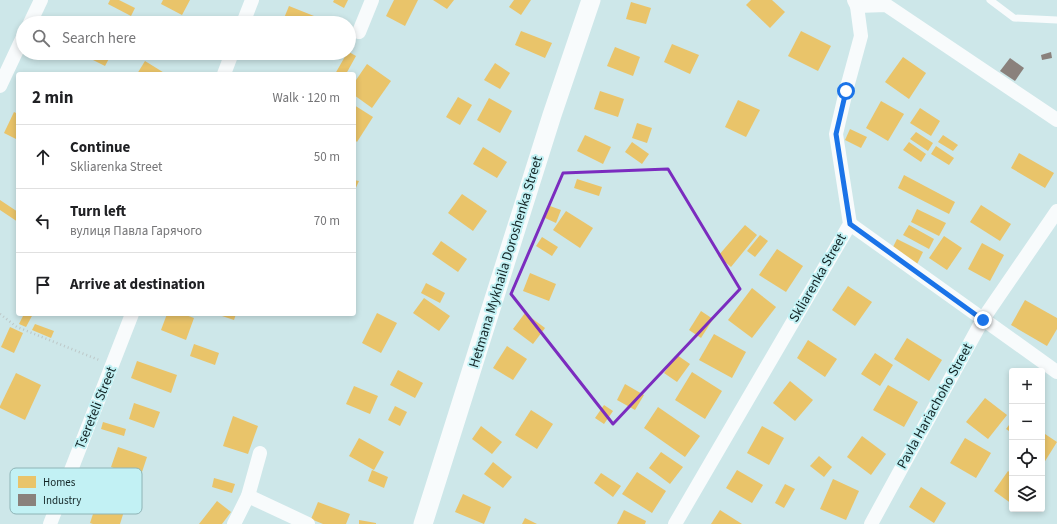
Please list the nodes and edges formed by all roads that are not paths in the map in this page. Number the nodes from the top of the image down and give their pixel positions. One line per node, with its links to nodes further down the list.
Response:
1 (41, 0): 7 (street)
2 (252, 0): 8 (street)
3 (372, 0): 10 (street)
4 (591, 0): 28 (street, Hetmana Mykhaila Doroshenka Street)
5 (990, 0): 9 (lane)
6 (855, 3): 15 (street); 17 (street, Skliarenka Street)
7 (33, 16)
8 (246, 16)
9 (1057, 20)
10 (359, 32)
11 (16, 52): 14 (street)
12 (229, 60): 13 (street)
13 (225, 72)
14 (0, 86)
15 (1057, 120)
16 (1057, 211): 19 (street, Pavla Hariachoho Street)
17 (850, 224): 19 (street); 29 (street, Skliarenka Street)
18 (131, 316): 22 (street, Tsereteli Street)
19 (983, 320): 20 (street); 30 (street, Pavla Hariachoho Street)
20 (1057, 372)
21 (260, 453): 23 (street)
22 (72, 468)
23 (248, 496): 26 (street); 27 (street)
24 (54, 514): 25 (street, Tsereteli Street)
25 (50, 524)
26 (234, 524)
27 (308, 524)
28 (423, 524)
29 (675, 524)
30 (871, 524)

